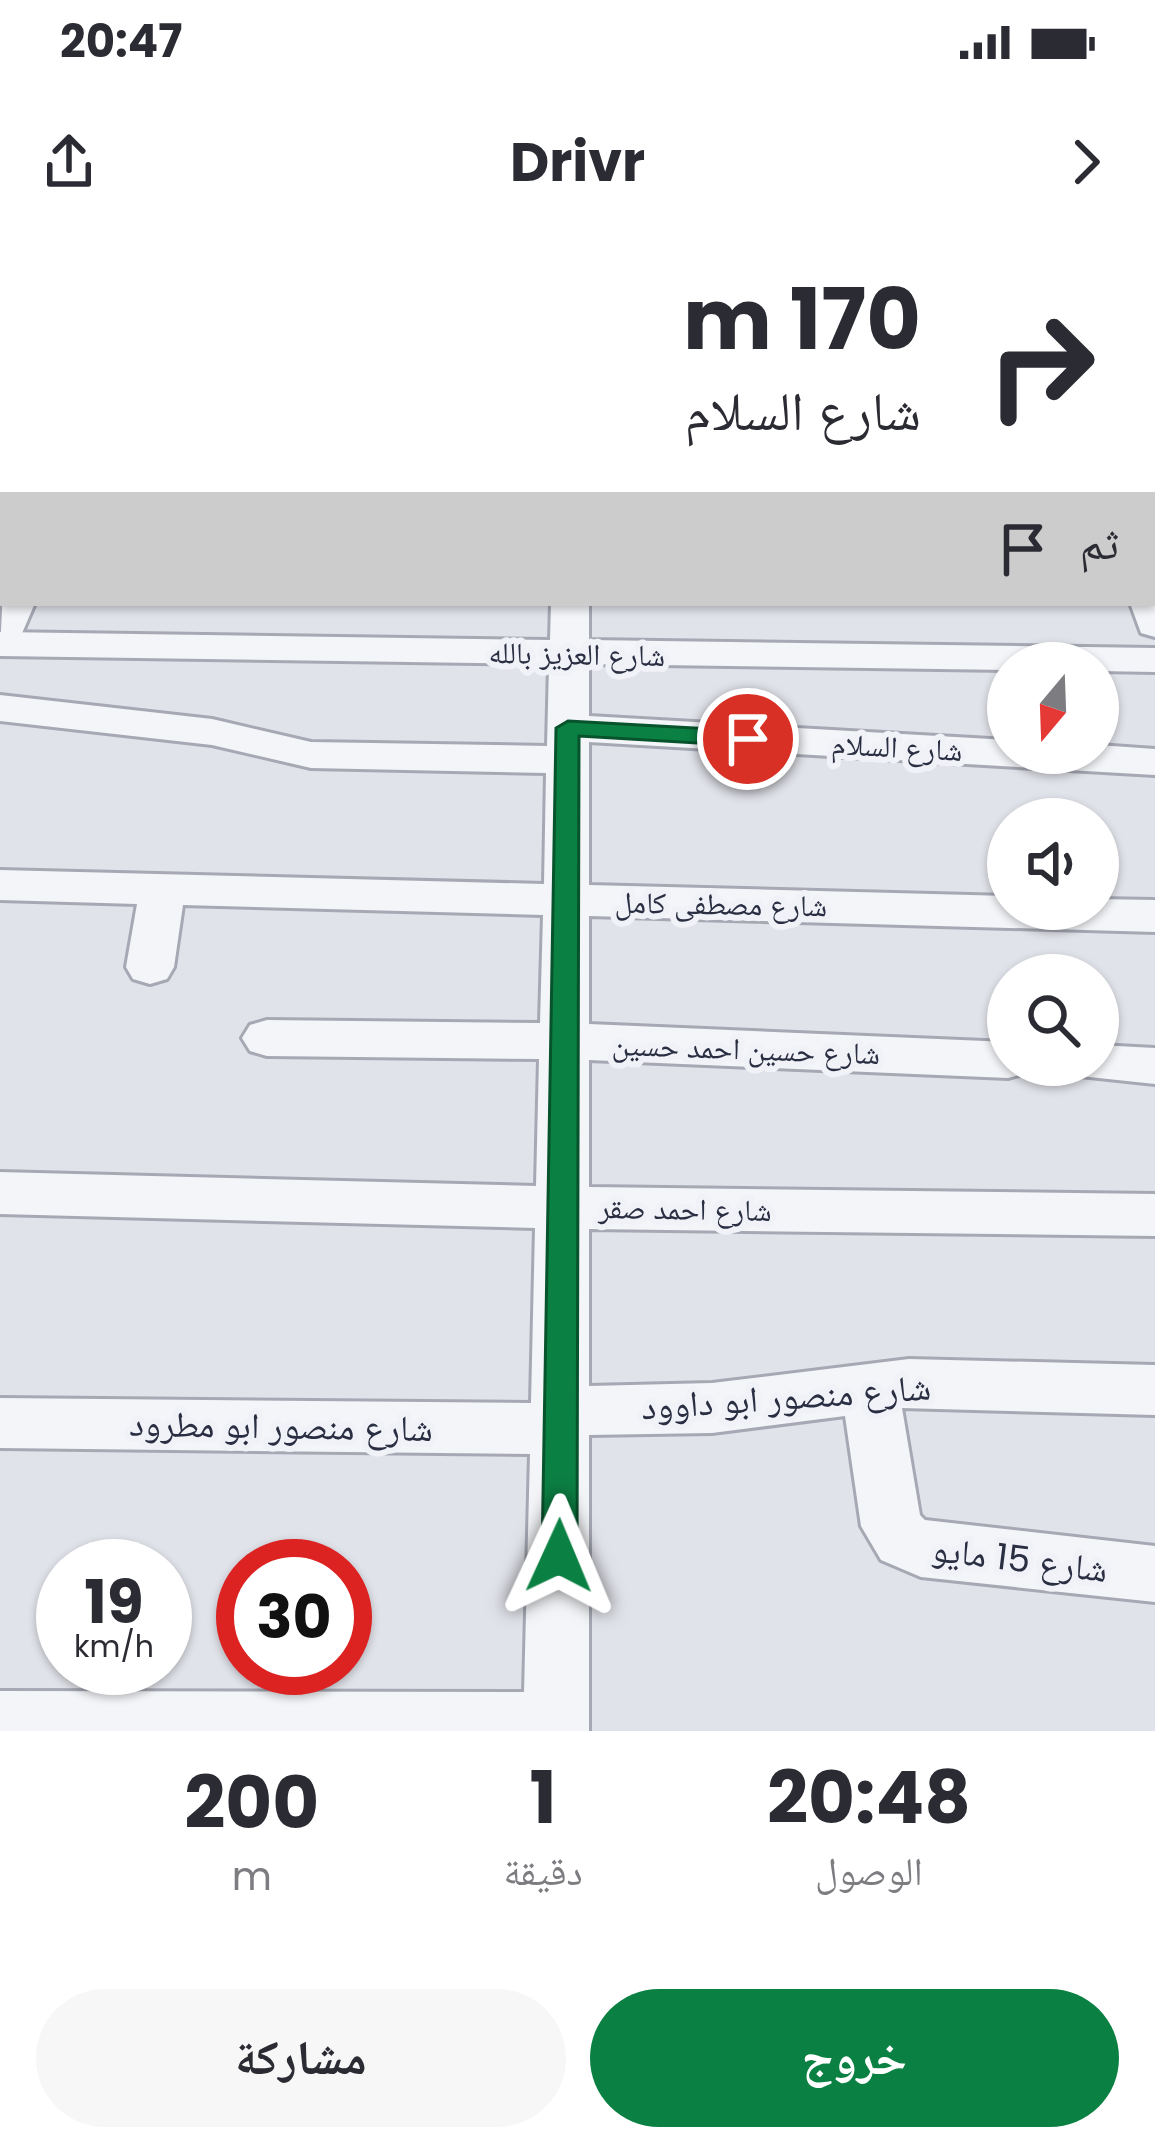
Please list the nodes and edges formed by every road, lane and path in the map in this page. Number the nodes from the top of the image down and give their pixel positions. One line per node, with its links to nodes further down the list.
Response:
1 (11, 606): 3 (street)
2 (570, 629): 3 (street, شارع العزيز بالله); 4 (street, شارع العزيز بالله); 6 (street)
3 (0, 639)
4 (1155, 660)
5 (0, 708): 6 (street, شارع السلام)
6 (567, 744): 7 (street, شارع السلام); 10 (street)
7 (1155, 762)
8 (0, 885): 9 (street, شارع مصطفى كامل)
9 (163, 889): 10 (street, شارع مصطفى كامل); 12 (street)
10 (564, 900): 11 (street, شارع مصطفى كامل); 14 (street)
11 (1155, 916)
12 (150, 967)
13 (267, 1038): 14 (street, شارع حسين احمد حسين)
14 (562, 1041): 15 (street, شارع حسين احمد حسين); 19 (street)
15 (987, 1059)
16 (1119, 1064): 17 (street)
17 (1155, 1066)
18 (0, 1193): 19 (street, شارع احمد صقر)
19 (562, 1208): 20 (street, شارع احمد صقر); 23 (street)
20 (1155, 1215)
21 (870, 1386): 22 (street, شارع منصور ابو داوود); 23 (street, شارع منصور ابو داوود); 25 (street, شارع 15 مايو)
22 (1155, 1390)
23 (561, 1420): 24 (street, شارع منصور ابو مطرود); 27 (street)
24 (0, 1423)
25 (1155, 1574)
26 (0, 1723): 27 (street)
27 (556, 1728)

